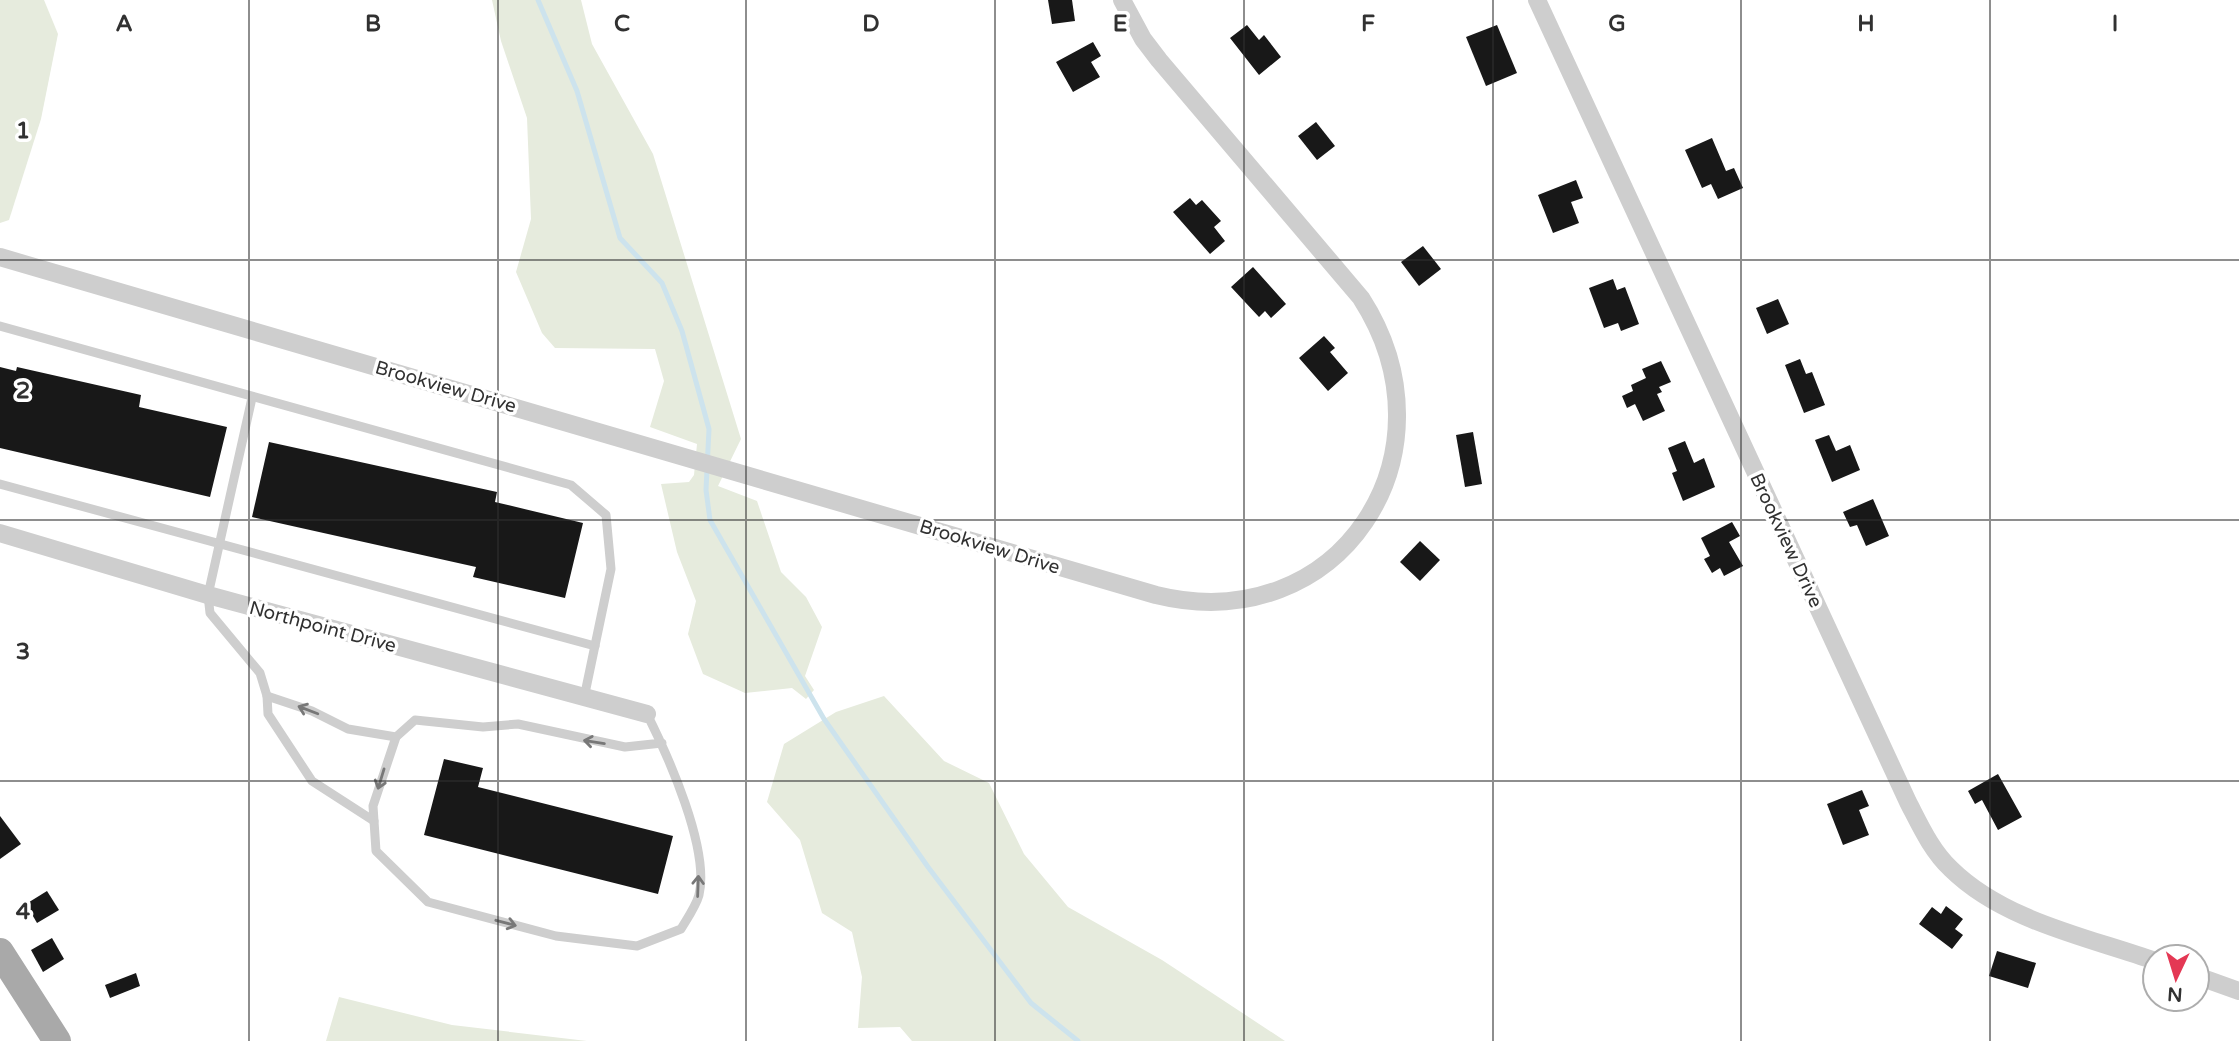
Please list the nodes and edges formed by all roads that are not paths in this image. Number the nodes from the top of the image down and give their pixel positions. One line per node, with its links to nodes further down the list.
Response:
1 (1122, 0): 3 (street, Brookview Drive)
2 (1537, 0): 18 (street, Brookview Drive)
3 (0, 257)
4 (0, 326): 5 (lane)
5 (252, 398): 8 (lane); 10 (lane)
6 (0, 484): 8 (lane)
7 (0, 533): 9 (street, Northpoint Drive)
8 (219, 544): 9 (lane); 10 (lane)
9 (208, 595): 11 (lane); 12 (street, Northpoint Drive)
10 (595, 646): 12 (lane)
11 (267, 696): 14 (lane, one-way to 11); 16 (lane)
12 (584, 698): 13 (street, Northpoint Drive)
13 (647, 714): 15 (lane)
14 (396, 737): 15 (lane, one-way to 14); 16 (lane, one-way to 16)
15 (662, 743): 16 (lane, one-way to 15)
16 (374, 821)
17 (0, 952): 21 (main road)
18 (2141, 956)
19 (2211, 981): 20 (street)
20 (2239, 991)
21 (57, 1041)

